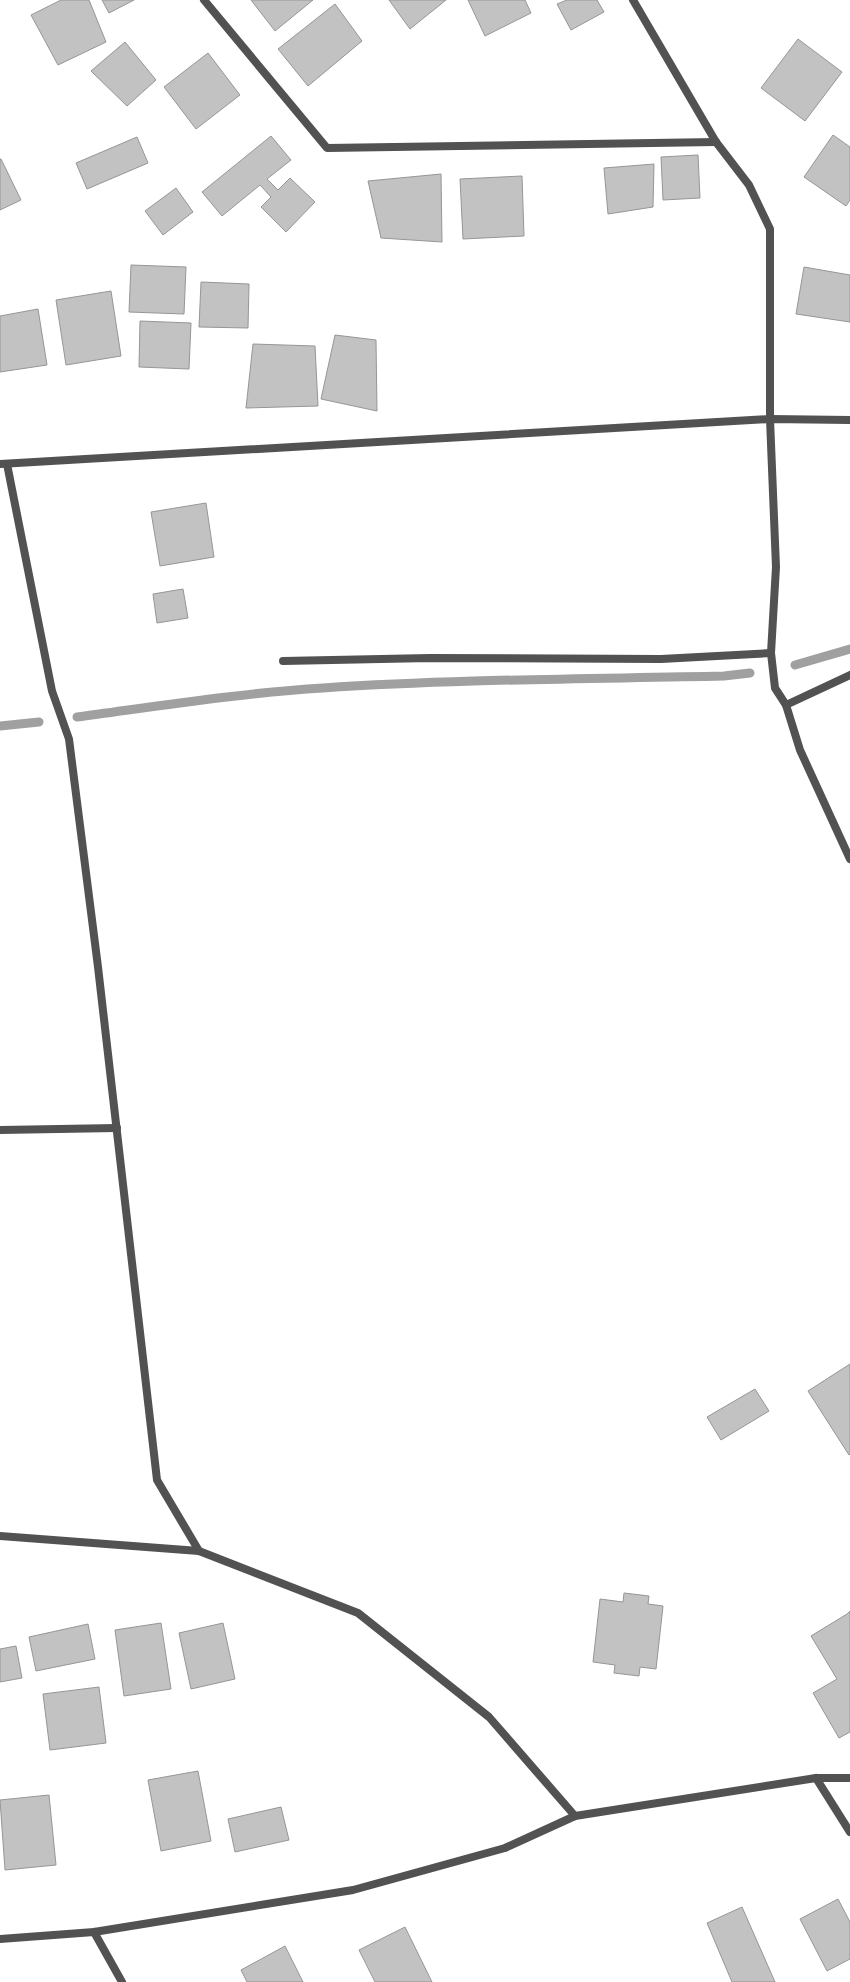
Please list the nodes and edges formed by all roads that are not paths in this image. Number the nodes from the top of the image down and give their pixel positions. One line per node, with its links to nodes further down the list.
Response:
1 (204, 0): 3 (street)
2 (633, 0): 3 (street)
3 (716, 142): 4 (street)
4 (770, 419): 5 (street); 6 (street); 7 (street)
5 (850, 420)
6 (3, 464): 12 (street)
7 (771, 653): 8 (street); 10 (street)
8 (283, 661)
9 (850, 675): 10 (street)
10 (786, 705): 11 (street)
11 (850, 859)
12 (117, 1128): 13 (street); 15 (street)
13 (0, 1130)
14 (0, 1536): 15 (street)
15 (199, 1551): 18 (street)
16 (816, 1778): 17 (street); 18 (street); 19 (street)
17 (850, 1778)
18 (575, 1816): 20 (street)
19 (850, 1832)
20 (94, 1932): 21 (street); 22 (street)
21 (0, 1939)
22 (122, 1982)

